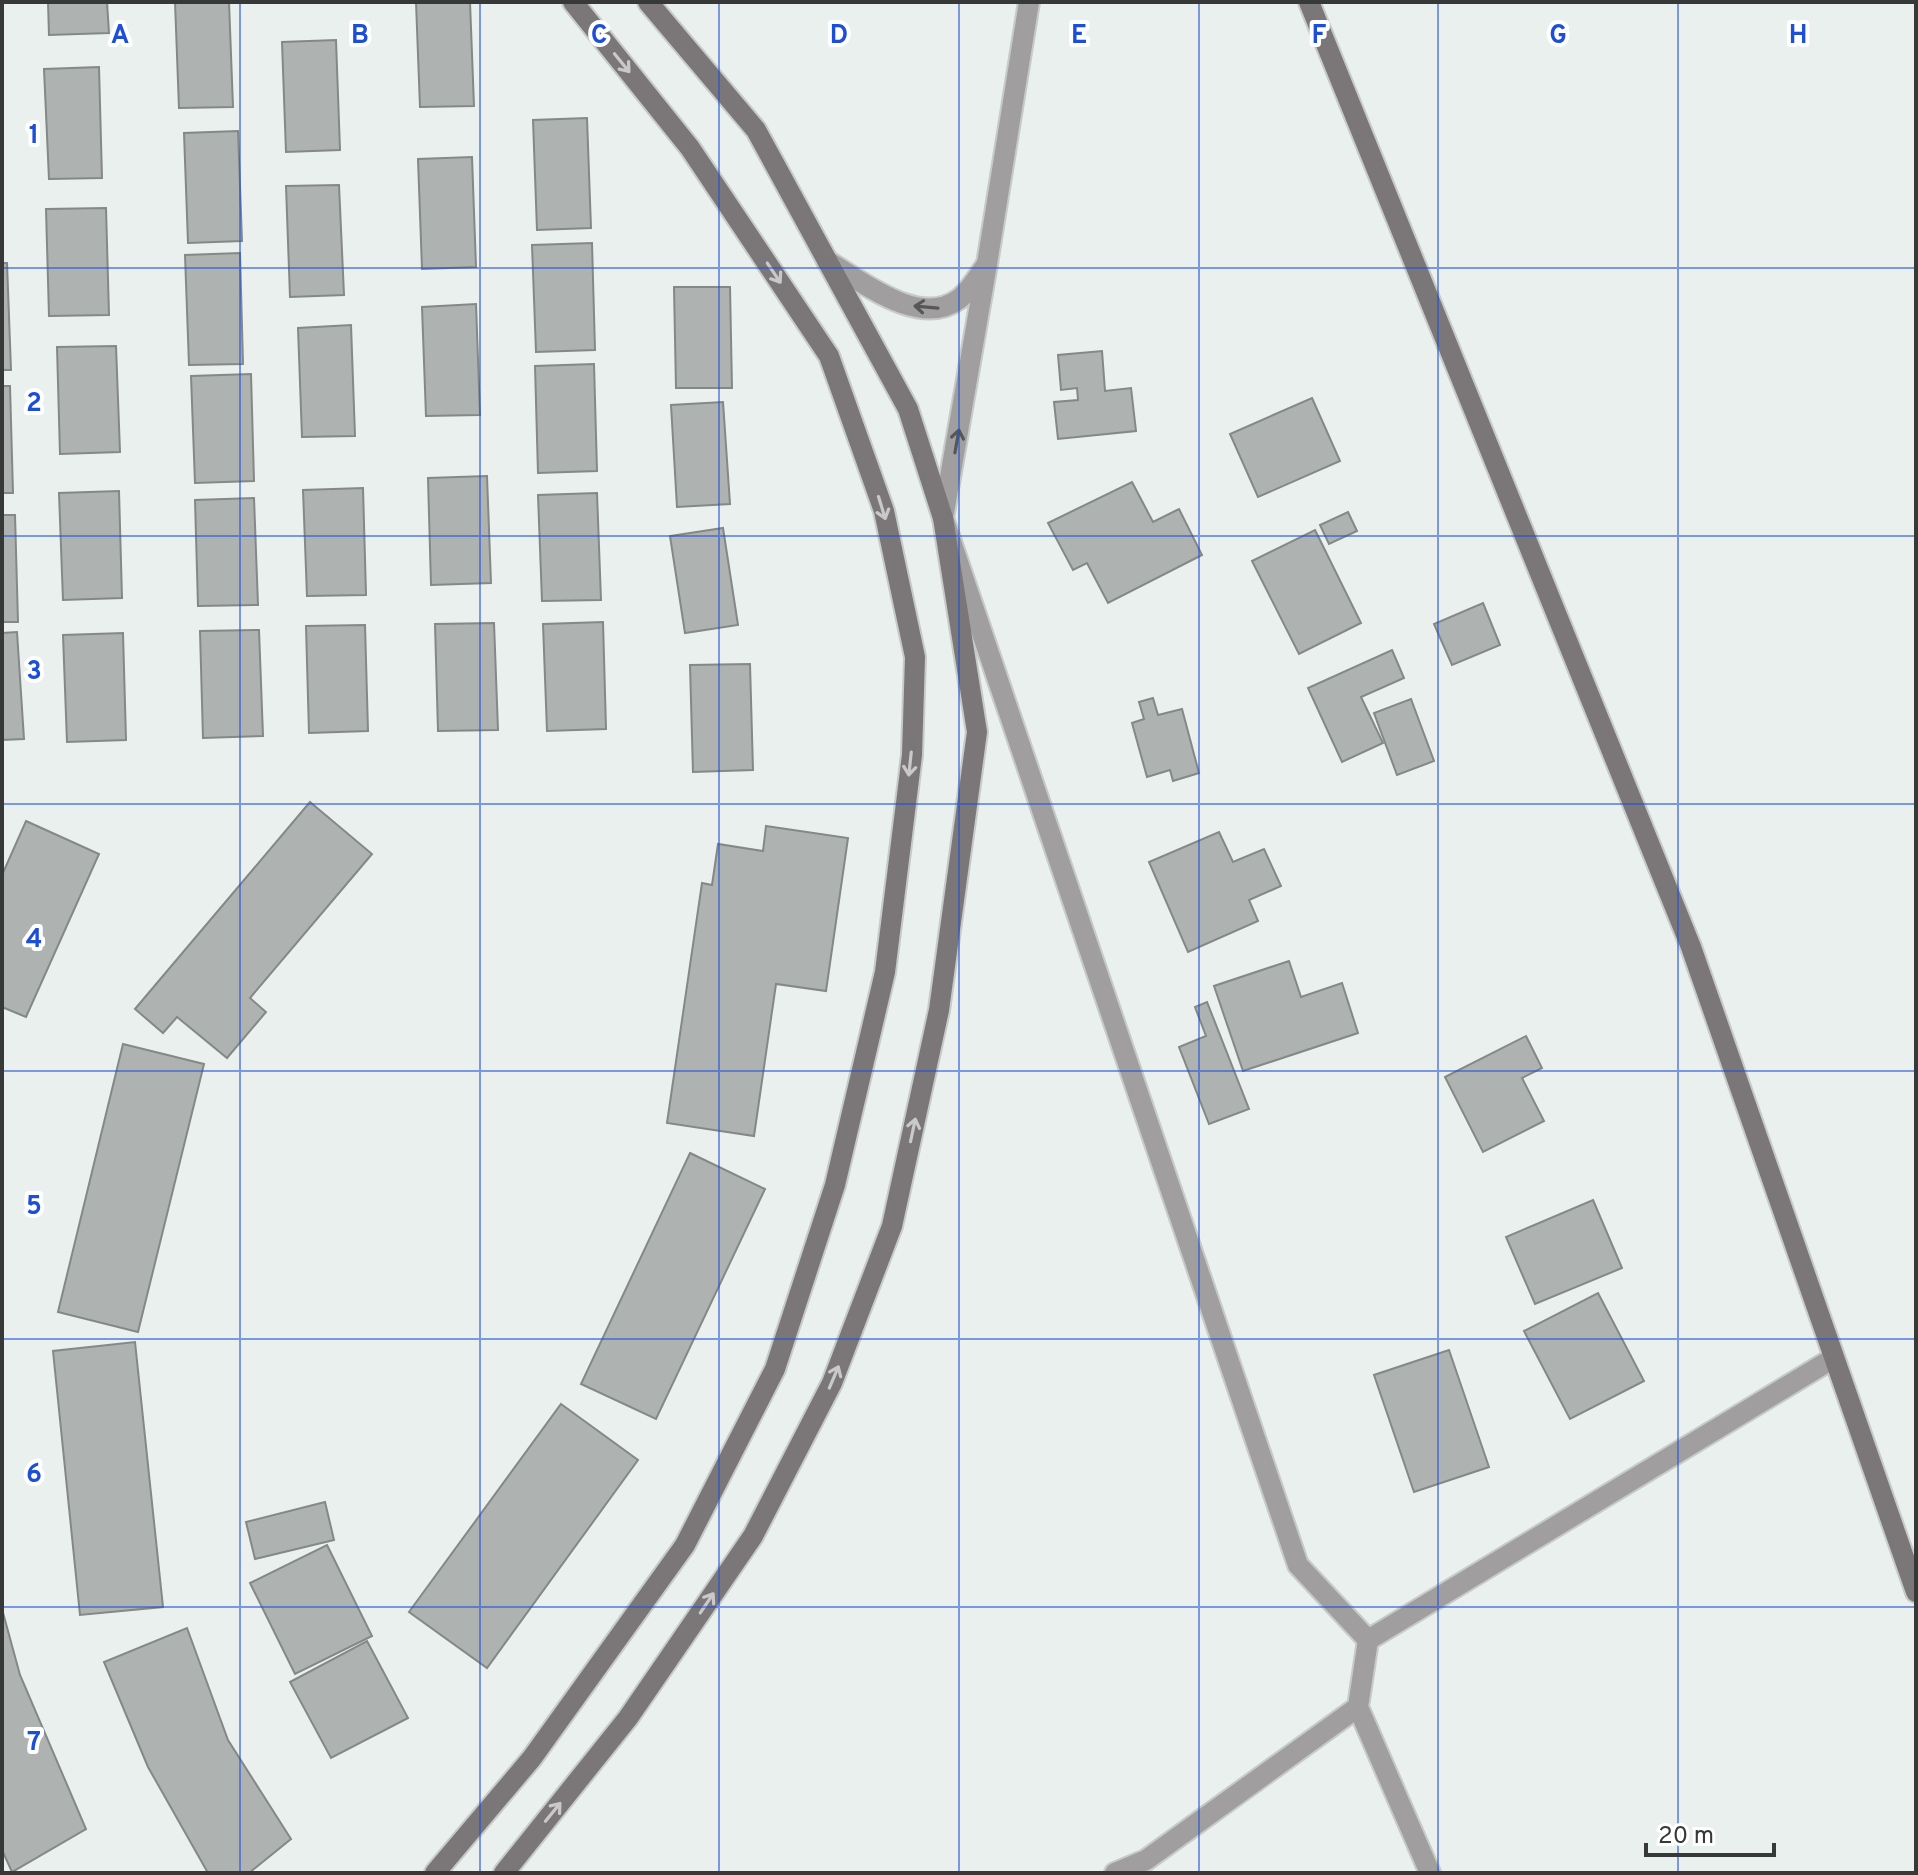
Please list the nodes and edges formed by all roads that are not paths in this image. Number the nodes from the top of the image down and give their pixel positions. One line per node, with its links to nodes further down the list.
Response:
1 (573, 2): 12 (street, one-way to 12)
2 (648, 2): 5 (street)
3 (1029, 2): 6 (street)
4 (1309, 2): 8 (street)
5 (827, 261): 6 (street, one-way to 5); 7 (street)
6 (987, 264): 7 (street, one-way to 6)
7 (943, 518): 10 (street); 13 (street, one-way to 7)
8 (1832, 1359): 9 (street); 10 (street)
9 (1916, 1592)
10 (1368, 1640): 11 (street)
11 (1358, 1707): 14 (street); 15 (street)
12 (435, 1873)
13 (504, 1873)
14 (1115, 1873)
15 (1430, 1873)

